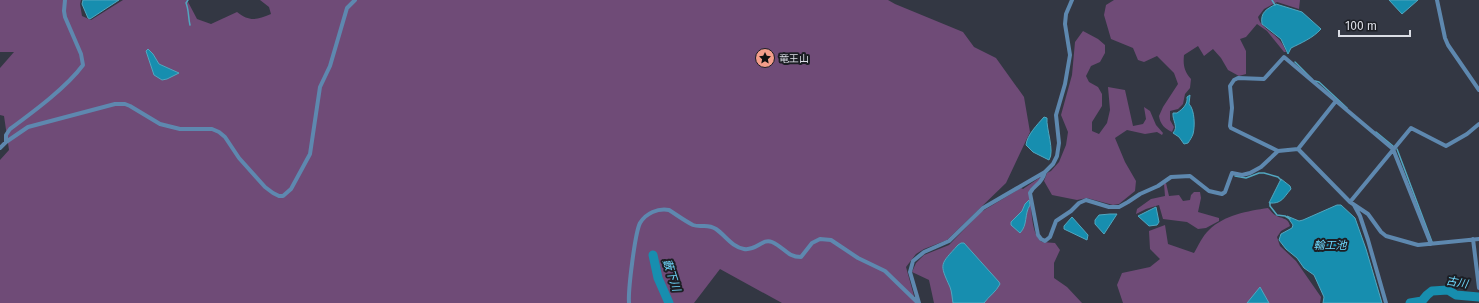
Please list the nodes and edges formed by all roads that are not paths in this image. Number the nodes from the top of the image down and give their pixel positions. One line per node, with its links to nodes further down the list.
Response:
1 (65, 0): 8 (street)
2 (355, 0): 8 (street)
3 (1072, 0): 13 (street)
4 (1437, 0): 5 (street)
5 (1479, 90)
6 (1336, 101): 10 (street); 11 (street); 12 (street)
7 (1479, 124): 11 (street)
8 (6, 142): 9 (street)
9 (0, 148)
10 (1298, 149): 12 (street); 14 (street)
11 (1393, 149): 14 (street); 18 (street)
12 (1278, 151): 13 (street)
13 (1045, 172): 21 (street)
14 (1350, 202): 15 (street)
15 (1354, 205): 18 (street); 22 (street)
16 (1473, 239): 17 (street); 18 (street); 19 (street)
17 (1479, 239)
18 (1430, 244)
19 (1479, 288)
20 (629, 303): 21 (street)
21 (918, 303)
22 (1386, 303)

